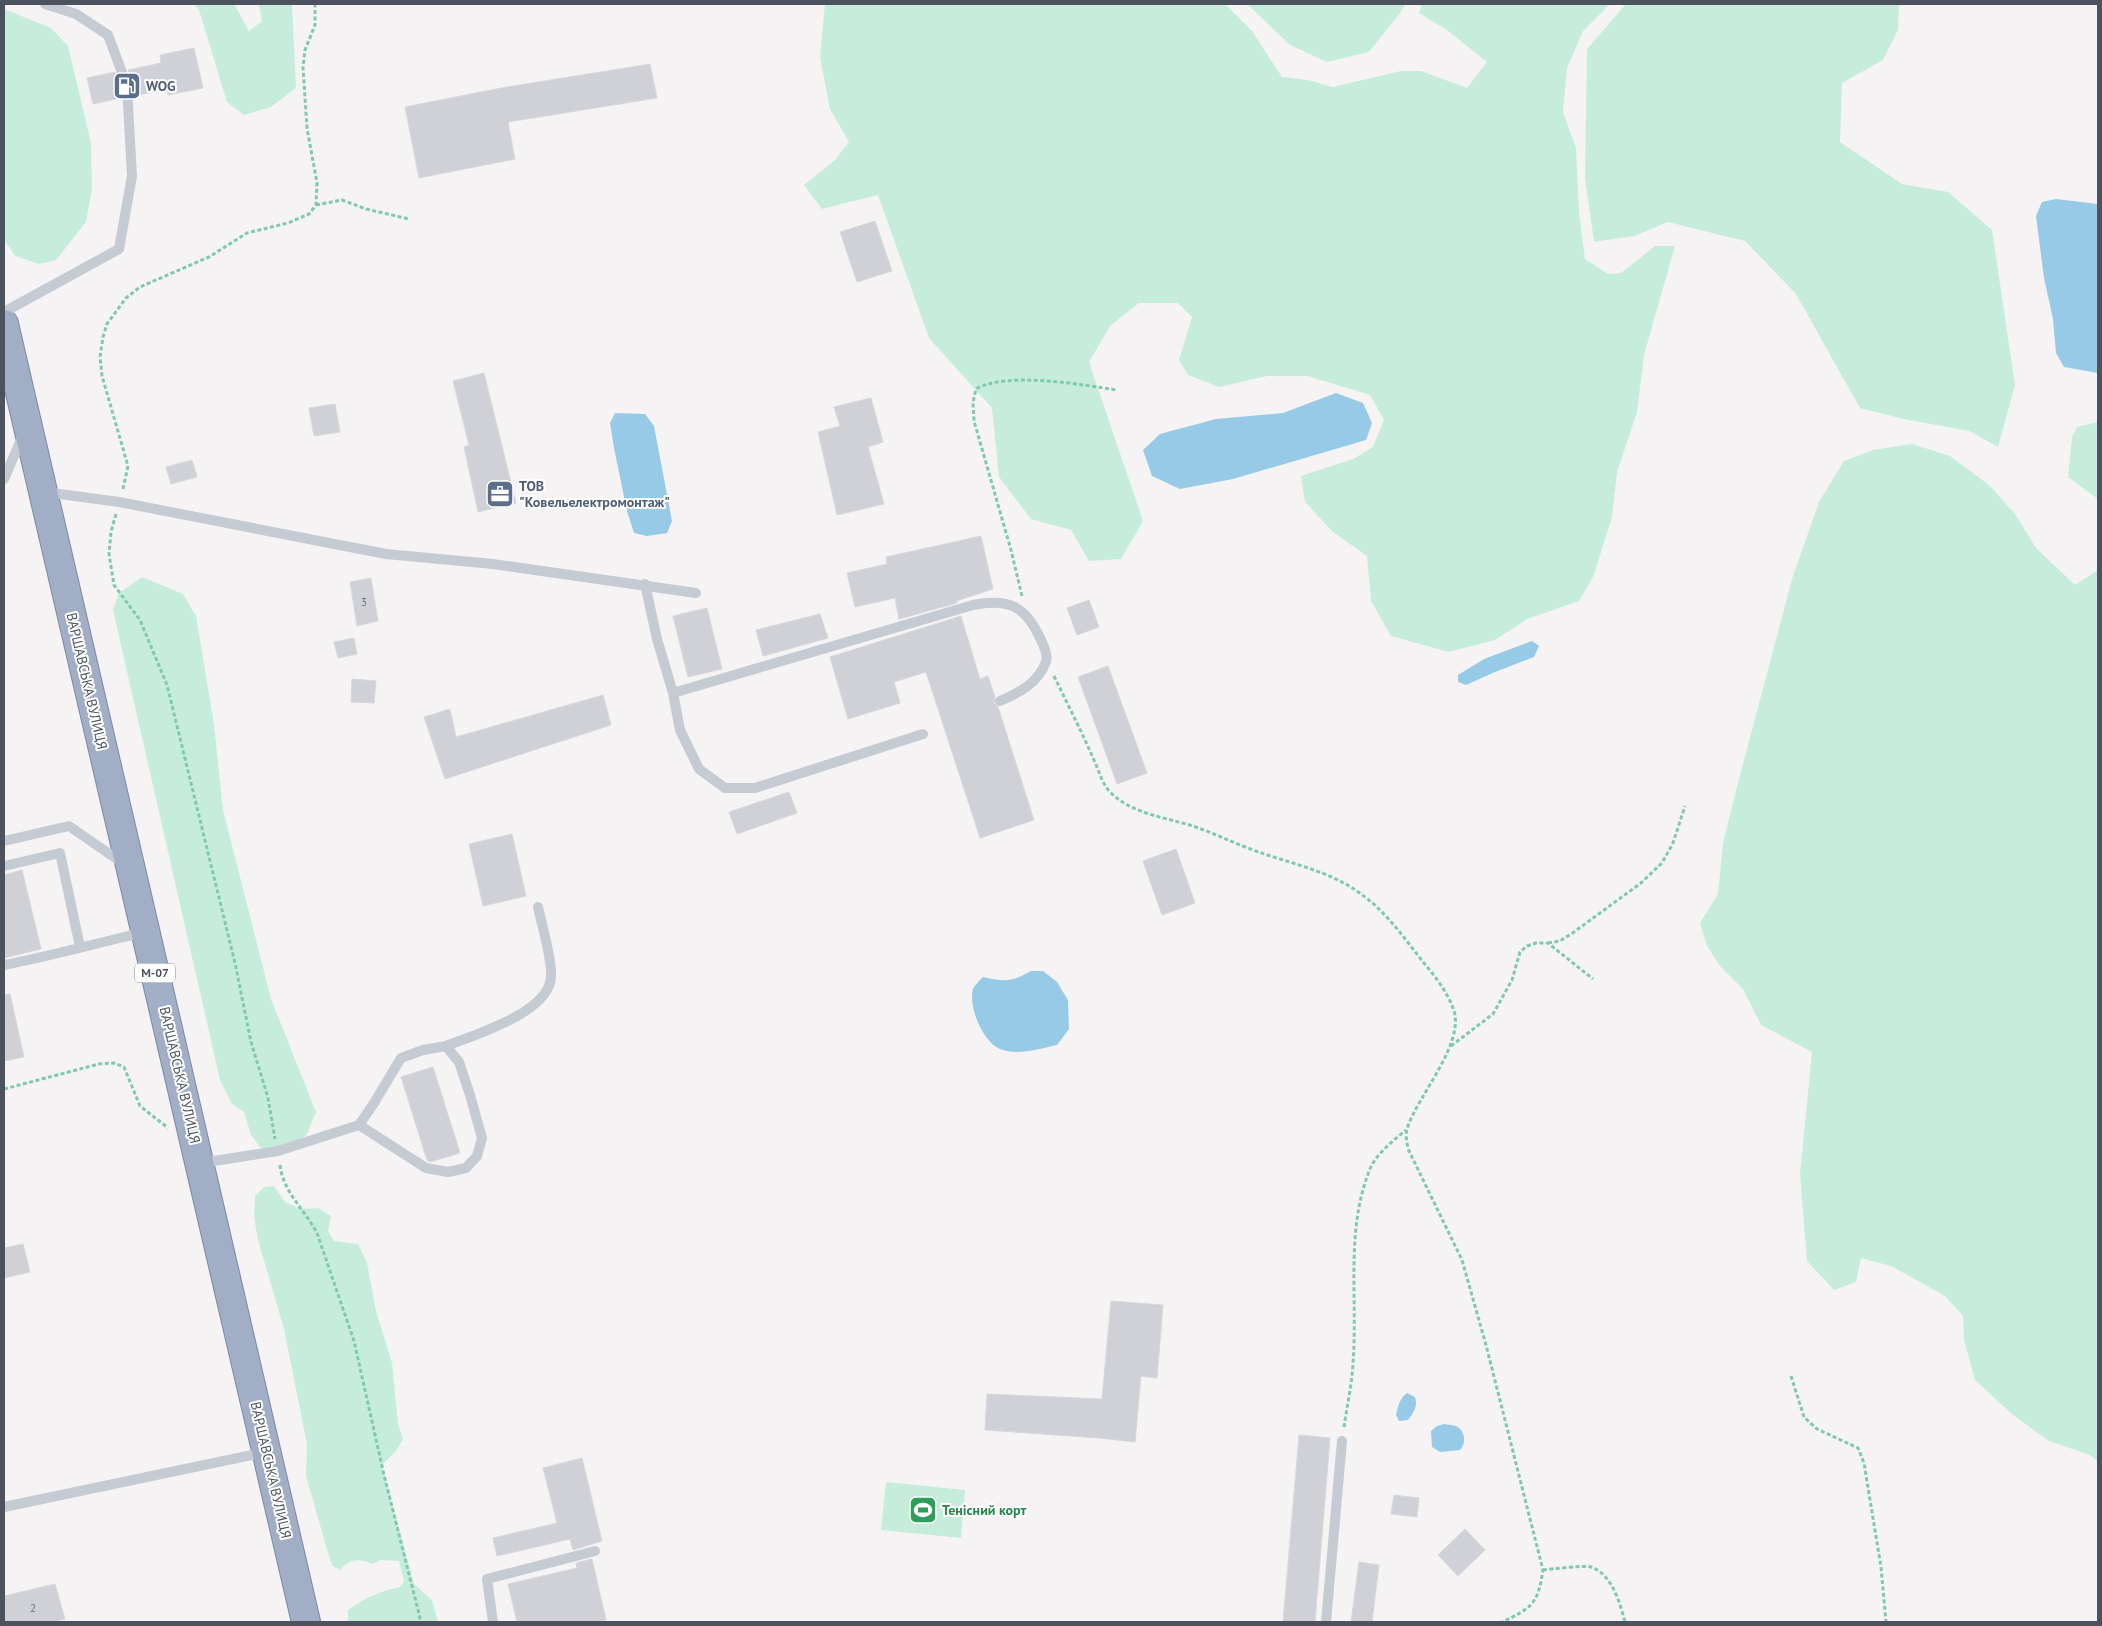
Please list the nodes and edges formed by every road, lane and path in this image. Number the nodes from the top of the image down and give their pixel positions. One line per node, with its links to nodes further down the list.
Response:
1 (46, 4): 5 (lane)
2 (315, 4): 3 (path)
3 (316, 205): 4 (path); 11 (path)
4 (409, 219)
5 (4, 312)
6 (4, 324): 8 (highway, ВАРШАВСЬКА ВУЛИЦЯ / М-07)
7 (1117, 390): 14 (path)
8 (28, 425): 9 (lane); 10 (highway, ВАРШАВСЬКА ВУЛИЦЯ / М-07)
9 (4, 479)
10 (42, 491): 11 (lane); 22 (highway, ВАРШАВСЬКА ВУЛИЦЯ / М-07)
11 (119, 502): 12 (lane); 35 (path)
12 (645, 584): 13 (lane); 16 (lane)
13 (696, 593)
14 (1022, 612): 15 (lane); 16 (lane)
15 (1046, 660): 17 (lane); 30 (path)
16 (673, 693): 18 (lane)
17 (1000, 702)
18 (923, 734)
19 (1685, 806): 25 (path)
20 (4, 841): 22 (lane)
21 (4, 866): 26 (lane)
22 (131, 868): 24 (highway, ВАРШАВСЬКА ВУЛИЦЯ / М-07)
23 (538, 907): 29 (lane)
24 (146, 932): 26 (lane); 36 (highway, ВАРШАВСЬКА ВУЛИЦЯ / М-07)
25 (1548, 943): 28 (path); 30 (path)
26 (80, 946): 27 (lane)
27 (4, 965)
28 (1593, 979)
29 (446, 1046): 32 (lane); 32 (lane)
30 (1451, 1046): 33 (path)
31 (4, 1089): 34 (path)
32 (359, 1125): 35 (lane)
33 (1406, 1130): 38 (path); 42 (path)
34 (172, 1132)
35 (278, 1151): 36 (lane); 44 (path)
36 (200, 1163): 39 (highway, ВАРШАВСЬКА ВУЛИЦЯ / М-07)
37 (1791, 1376): 49 (path)
38 (1342, 1441): 46 (lane)
39 (267, 1452): 40 (lane); 43 (highway, ВАРШАВСЬКА ВУЛИЦЯ / М-07)
40 (4, 1507)
41 (594, 1551): 45 (lane)
42 (1543, 1570): 47 (path); 48 (path)
43 (306, 1622)
44 (421, 1622)
45 (493, 1622)
46 (1326, 1622)
47 (1502, 1622)
48 (1625, 1622)
49 (1886, 1622)

